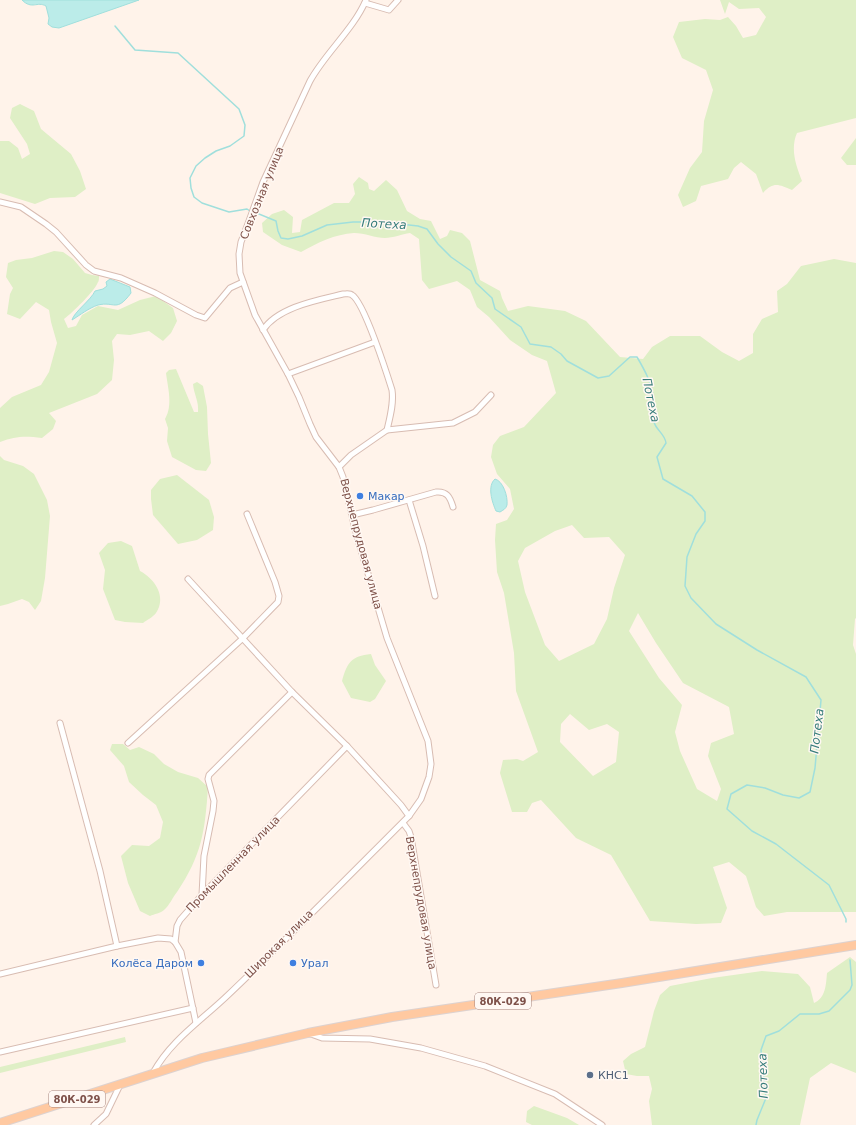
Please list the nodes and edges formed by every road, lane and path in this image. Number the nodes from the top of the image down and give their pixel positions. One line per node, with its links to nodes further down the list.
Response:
1 (398, 0): 2 (street, Совхозная улица)
2 (366, 2): 4 (street, Совхозная улица)
3 (0, 202): 4 (street)
4 (243, 282): 5 (street, Верхнепрудовая улица)
5 (263, 330): 6 (street); 7 (street, Верхнепрудовая улица)
6 (375, 342): 7 (street); 9 (street)
7 (288, 374): 10 (street, Верхнепрудовая улица)
8 (490, 395): 9 (street)
9 (387, 430): 10 (street)
10 (339, 467): 14 (street, Верхнепрудовая улица)
11 (409, 500): 12 (street); 14 (street); 16 (street)
12 (453, 507)
13 (247, 514): 17 (street)
14 (352, 515): 22 (street, Верхнепрудовая улица)
15 (188, 579): 17 (street)
16 (435, 596)
17 (242, 639): 18 (street); 20 (street)
18 (292, 692): 21 (street); 24 (street)
19 (60, 723): 27 (street)
20 (128, 742)
21 (347, 746): 22 (street); 24 (street, Промышленная улица)
22 (409, 816): 23 (street, Широкая улица)
23 (403, 823): 29 (street, Верхнепрудовая улица); 31 (street, Широкая улица)
24 (202, 895): 25 (street, Промышленная улица)
25 (175, 942): 27 (street); 30 (street)
26 (856, 945): 32 (main road, 80К-029)
27 (117, 946): 28 (street)
28 (0, 974)
29 (436, 985)
30 (193, 1008): 31 (street); 33 (street)
31 (196, 1023): 34 (street, Широкая улица)
32 (308, 1033): 34 (main road, 80К-029); 38 (street)
33 (0, 1052)
34 (153, 1074): 35 (main road, 80К-029)
35 (120, 1085): 36 (main road, 80К-029); 37 (street)
36 (0, 1123)
37 (94, 1125)
38 (602, 1125)

